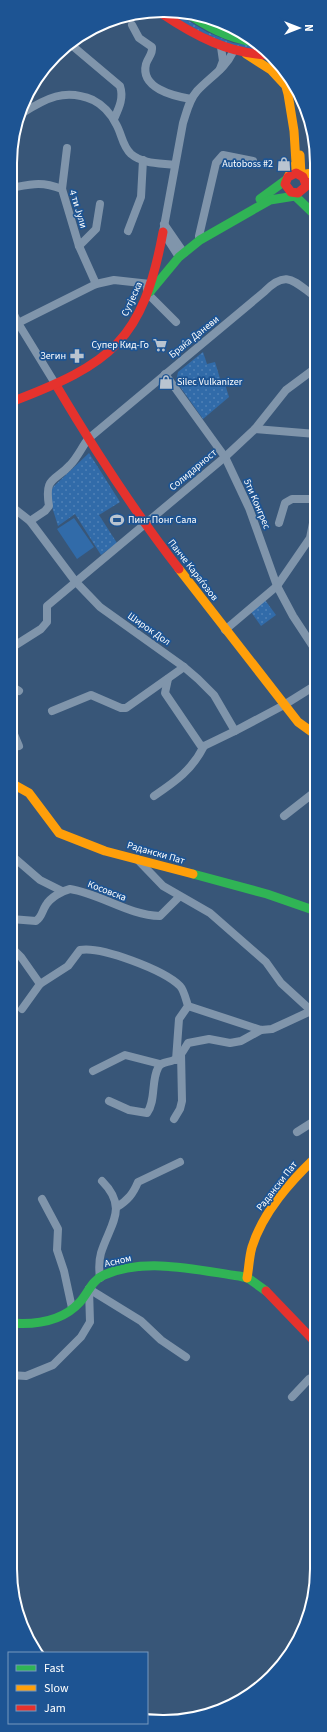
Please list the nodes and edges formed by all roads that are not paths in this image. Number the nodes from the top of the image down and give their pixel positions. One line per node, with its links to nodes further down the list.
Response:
1 (166, 17): 6 (street)
2 (201, 22): 4 (street)
3 (132, 25): 14 (street)
4 (243, 41)
5 (74, 47): 16 (street)
6 (221, 47): 7 (street); 10 (street)
7 (234, 52): 8 (street); 10 (street)
8 (246, 53): 9 (street); 11 (street)
9 (261, 54)
10 (219, 72): 14 (street)
11 (282, 78)
12 (291, 91): 23 (street)
13 (292, 93): 22 (street)
14 (191, 99): 20 (street)
15 (27, 111): 16 (street)
16 (114, 119): 18 (street)
17 (67, 148): 27 (street)
18 (143, 160): 20 (street); 33 (street)
19 (253, 161): 34 (street)
20 (175, 165): 32 (street)
21 (310, 173): 22 (street)
22 (301, 175): 23 (street); 25 (street)
23 (287, 178): 28 (street); 34 (street, Сутјеска)
24 (310, 182): 25 (street)
25 (305, 186): 28 (street); 29 (street)
26 (17, 187): 27 (street, 4 ти Јули)
27 (62, 189): 35 (street, 4 ти Јули)
28 (293, 194): 31 (street); 36 (street, Сутјеска)
29 (310, 200)
30 (100, 204): 35 (street)
31 (310, 211)
32 (163, 228): 36 (street); 37 (street)
33 (128, 231)
34 (199, 236): 36 (street, Сутјеска)
35 (79, 246): 38 (street, 4 ти Јули)
36 (180, 253): 37 (street, Сутјеска); 40 (street)
37 (146, 283): 38 (street); 40 (street, Сутјеска)
38 (96, 284): 42 (street)
39 (310, 293): 44 (street, Браќа Даневи)
40 (148, 294): 41 (street); 45 (street, Сутјеска)
41 (176, 322)
42 (18, 323): 45 (street)
43 (310, 372): 47 (street, Солидарност)
44 (165, 374): 49 (street, Браќа Даневи); 50 (street, 5ти Конгрес)
45 (56, 385): 46 (street, Сутјеска); 49 (street, Панче Караѓозов)
46 (17, 400)
47 (255, 429): 48 (street); 50 (street, Солидарност)
48 (310, 434)
49 (88, 439): 53 (street, Браќа Даневи); 55 (street, Панче Караѓозов)
50 (225, 456): 55 (street, Солидарност); 58 (street, 5ти Конгрес)
51 (310, 499): 54 (street)
52 (17, 511): 53 (street, Широк Дол)
53 (30, 521): 57 (street, Широк Дол)
54 (279, 523)
55 (144, 524): 57 (street, Солидарност); 59 (street, Панче Караѓозов)
56 (310, 538): 58 (street)
57 (75, 581): 61 (street, Солидарност); 62 (street, Широк Дол)
58 (277, 586): 59 (street); 60 (street, 5ти Конгрес)
59 (225, 630): 65 (street, Панче Караѓозов)
60 (310, 642)
61 (17, 644)
62 (184, 666): 63 (street); 67 (street, Широк Дол)
63 (168, 679): 66 (street); 71 (street)
64 (310, 689): 65 (street)
65 (284, 705): 67 (street); 68 (street, Панче Караѓозов)
66 (52, 711)
67 (235, 730): 71 (street)
68 (310, 731)
69 (17, 741): 70 (street)
70 (19, 746)
71 (204, 746): 74 (street)
72 (17, 786): 76 (street, Радански Пат)
73 (310, 795): 75 (street)
74 (154, 796)
75 (284, 816)
76 (136, 858): 79 (street); 80 (street, Радански Пат)
77 (17, 860): 78 (street)
78 (62, 891): 79 (street, Косовска); 81 (street)
79 (179, 896): 86 (street)
80 (310, 908)
81 (17, 919)
82 (17, 953): 83 (street)
83 (40, 984): 84 (street); 85 (street)
84 (188, 1006): 88 (street); 89 (street)
85 (22, 1009)
86 (310, 1010)
87 (310, 1014): 88 (street)
88 (261, 1030): 89 (street)
89 (178, 1057): 90 (street); 93 (street)
90 (160, 1064): 91 (street); 92 (street)
91 (93, 1071)
92 (109, 1101)
93 (174, 1119)
94 (310, 1124): 95 (street)
95 (297, 1132)
96 (180, 1162): 102 (street)
97 (310, 1162): 98 (street, Радански Пат)
98 (304, 1168): 99 (street); 104 (street, Радански Пат)
99 (310, 1168)
100 (102, 1180): 102 (street)
101 (42, 1199): 106 (street)
102 (117, 1207): 103 (street)
103 (100, 1278): 104 (street, Асном); 105 (street, Асном)
104 (247, 1278): 108 (street)
105 (89, 1289): 106 (street, Асном); 109 (street); 110 (street)
106 (72, 1308): 107 (street, Асном)
107 (17, 1324)
108 (310, 1337)
109 (186, 1356)
110 (17, 1375)
111 (310, 1378): 112 (street)
112 (292, 1397)

